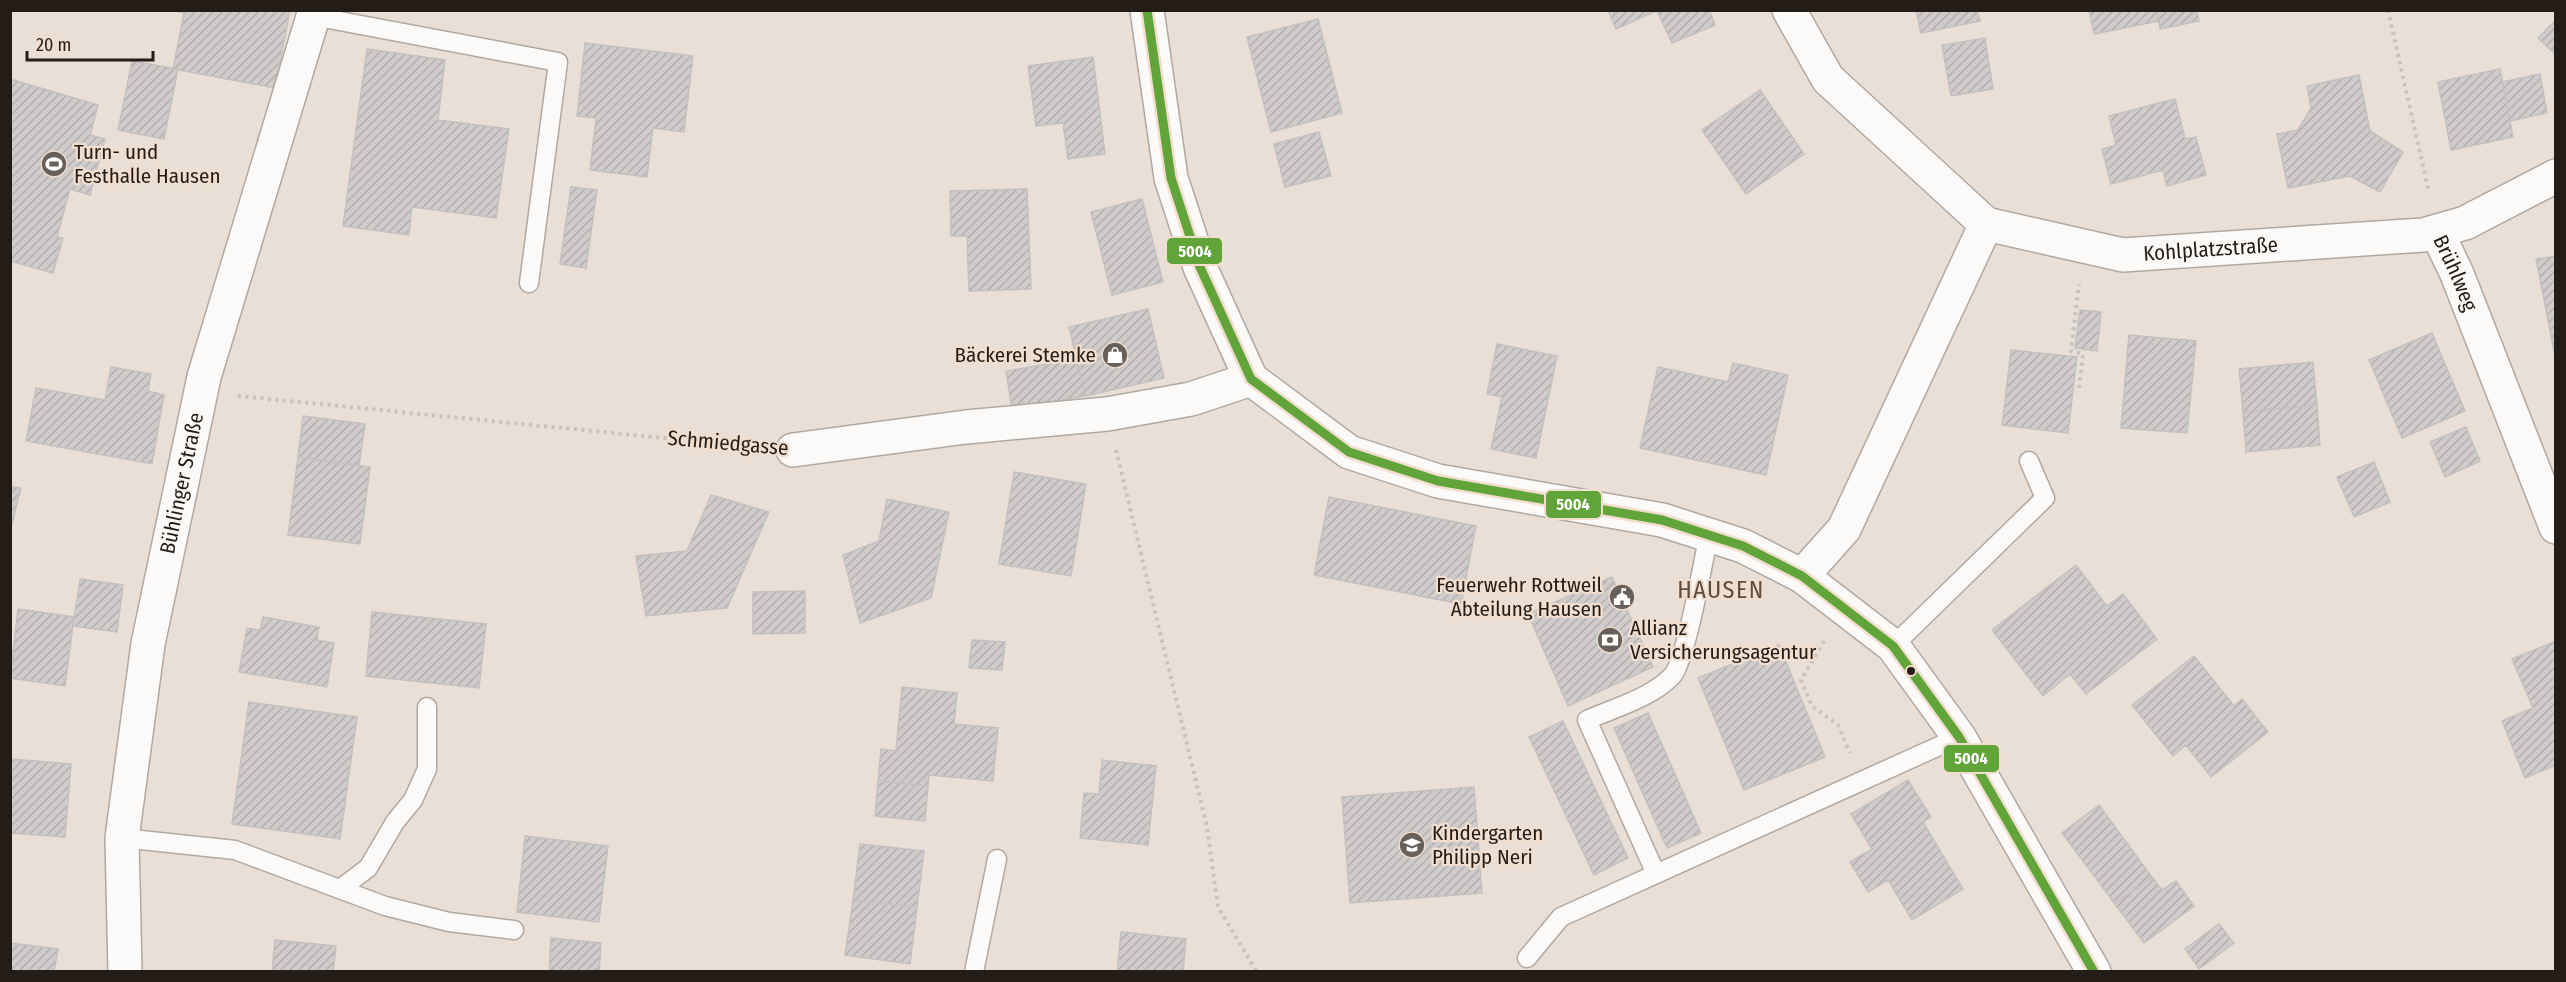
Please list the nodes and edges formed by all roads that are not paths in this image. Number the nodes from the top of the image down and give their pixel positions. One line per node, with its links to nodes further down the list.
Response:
1 (1147, 10): 8 (street)
2 (1789, 10): 5 (street, Kohlplatzstraße)
3 (314, 13): 7 (lane); 17 (street, Bühlinger Straße)
4 (2556, 176): 6 (street, Kohlplatzstraße)
5 (1986, 224): 6 (street, Kohlplatzstraße); 13 (street)
6 (2437, 232): 11 (street, Brühlweg)
7 (529, 283)
8 (1251, 379): 9 (street, Schmiedgasse); 12 (street)
9 (792, 450)
10 (2029, 461): 14 (lane)
11 (2556, 527)
12 (1709, 533): 13 (street); 19 (lane)
13 (1802, 576): 14 (street)
14 (1893, 646): 16 (street)
15 (427, 707): 20 (lane)
16 (1959, 737): 19 (lane); 25 (street)
17 (122, 838): 20 (lane); 23 (street, Bühlinger Straße)
18 (997, 859): 24 (lane)
19 (1656, 874): 22 (lane)
20 (340, 889): 21 (lane)
21 (514, 930)
22 (1527, 958)
23 (125, 972)
24 (974, 972)
25 (2094, 972)

